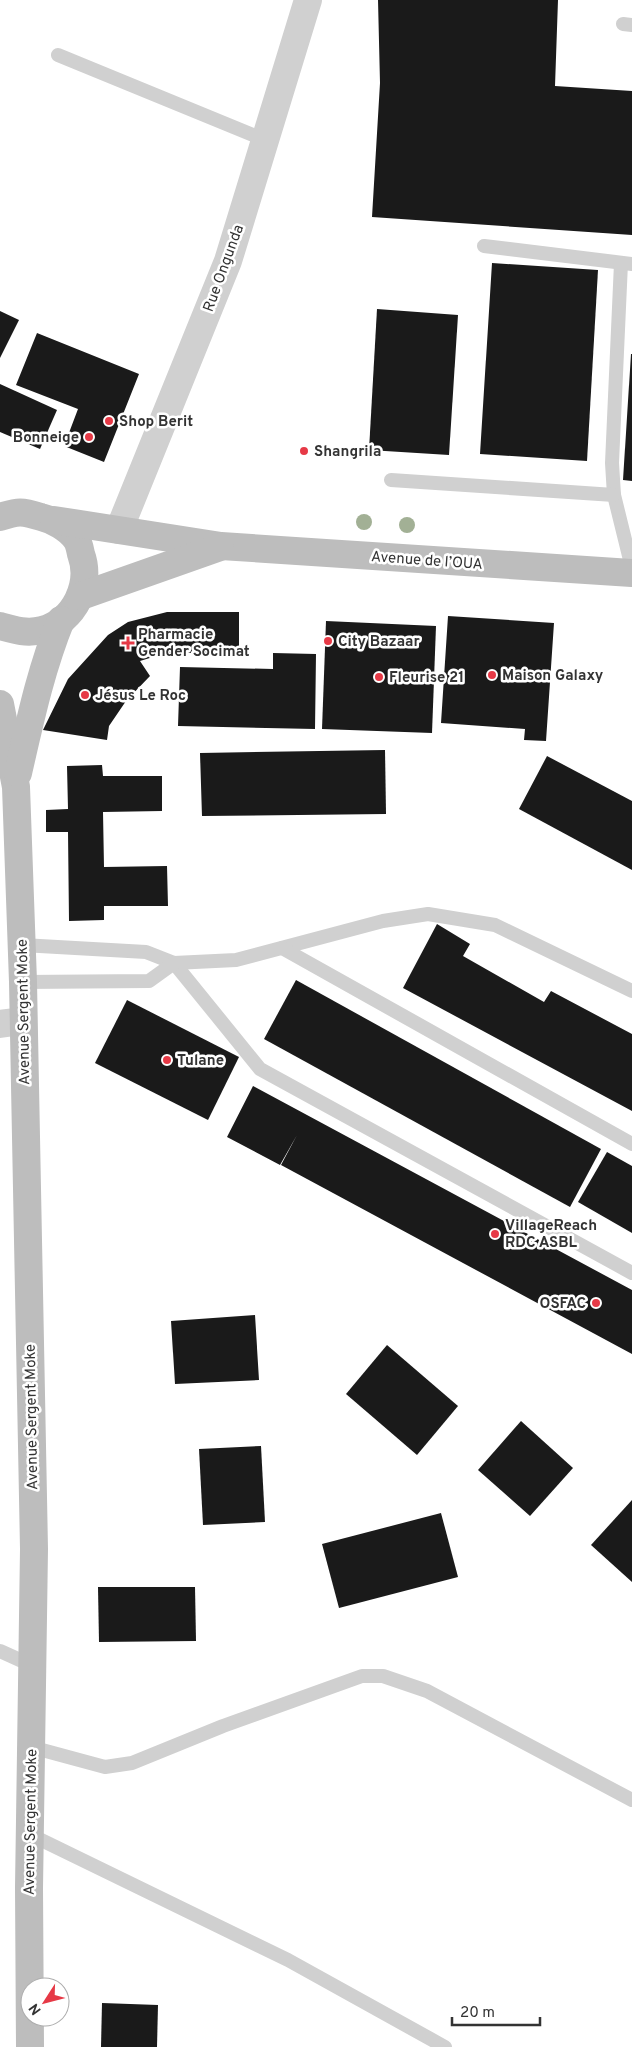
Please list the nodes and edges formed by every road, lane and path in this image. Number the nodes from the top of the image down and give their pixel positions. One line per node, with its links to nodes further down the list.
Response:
1 (308, 0): 3 (street, Rue Ongunda)
2 (58, 56): 3 (lane)
3 (265, 140): 10 (street, Rue Ongunda)
4 (484, 246): 5 (lane)
5 (626, 264): 7 (lane)
6 (391, 480): 7 (lane)
7 (614, 495): 12 (lane)
8 (7, 510): 9 (main road, Avenue de l’OUA)
9 (54, 520): 10 (main road, Avenue de l’OUA); 14 (main road)
10 (119, 530): 11 (main road, Avenue de l’OUA)
11 (221, 546): 13 (main road, Avenue de l’OUA); 14 (main road, Avenue de l’OUA)
12 (632, 568)
13 (632, 573)
14 (81, 596): 15 (main road)
15 (61, 620): 16 (main road); 18 (main road, Avenue Sergent Moke)
16 (0, 626)
17 (0, 704): 18 (main road, Avenue Sergent Moke)
18 (16, 787): 19 (main road, Avenue Sergent Moke)
19 (22, 945): 21 (lane); 22 (main road, Avenue Sergent Moke)
20 (282, 948): 21 (lane); 23 (lane); 25 (lane)
21 (174, 963): 22 (lane); 26 (lane)
22 (23, 982): 24 (main road, Avenue Sergent Moke)
23 (632, 991)
24 (11, 1022): 28 (main road, Avenue Sergent Moke)
25 (632, 1144)
26 (632, 1272)
27 (0, 1651): 28 (lane)
28 (31, 1665): 29 (main road, Avenue Sergent Moke)
29 (32, 1747): 30 (lane); 31 (main road, Avenue Sergent Moke)
30 (632, 1800)
31 (31, 1835): 32 (main road, Avenue Sergent Moke); 33 (lane)
32 (30, 2047)
33 (445, 2047)

